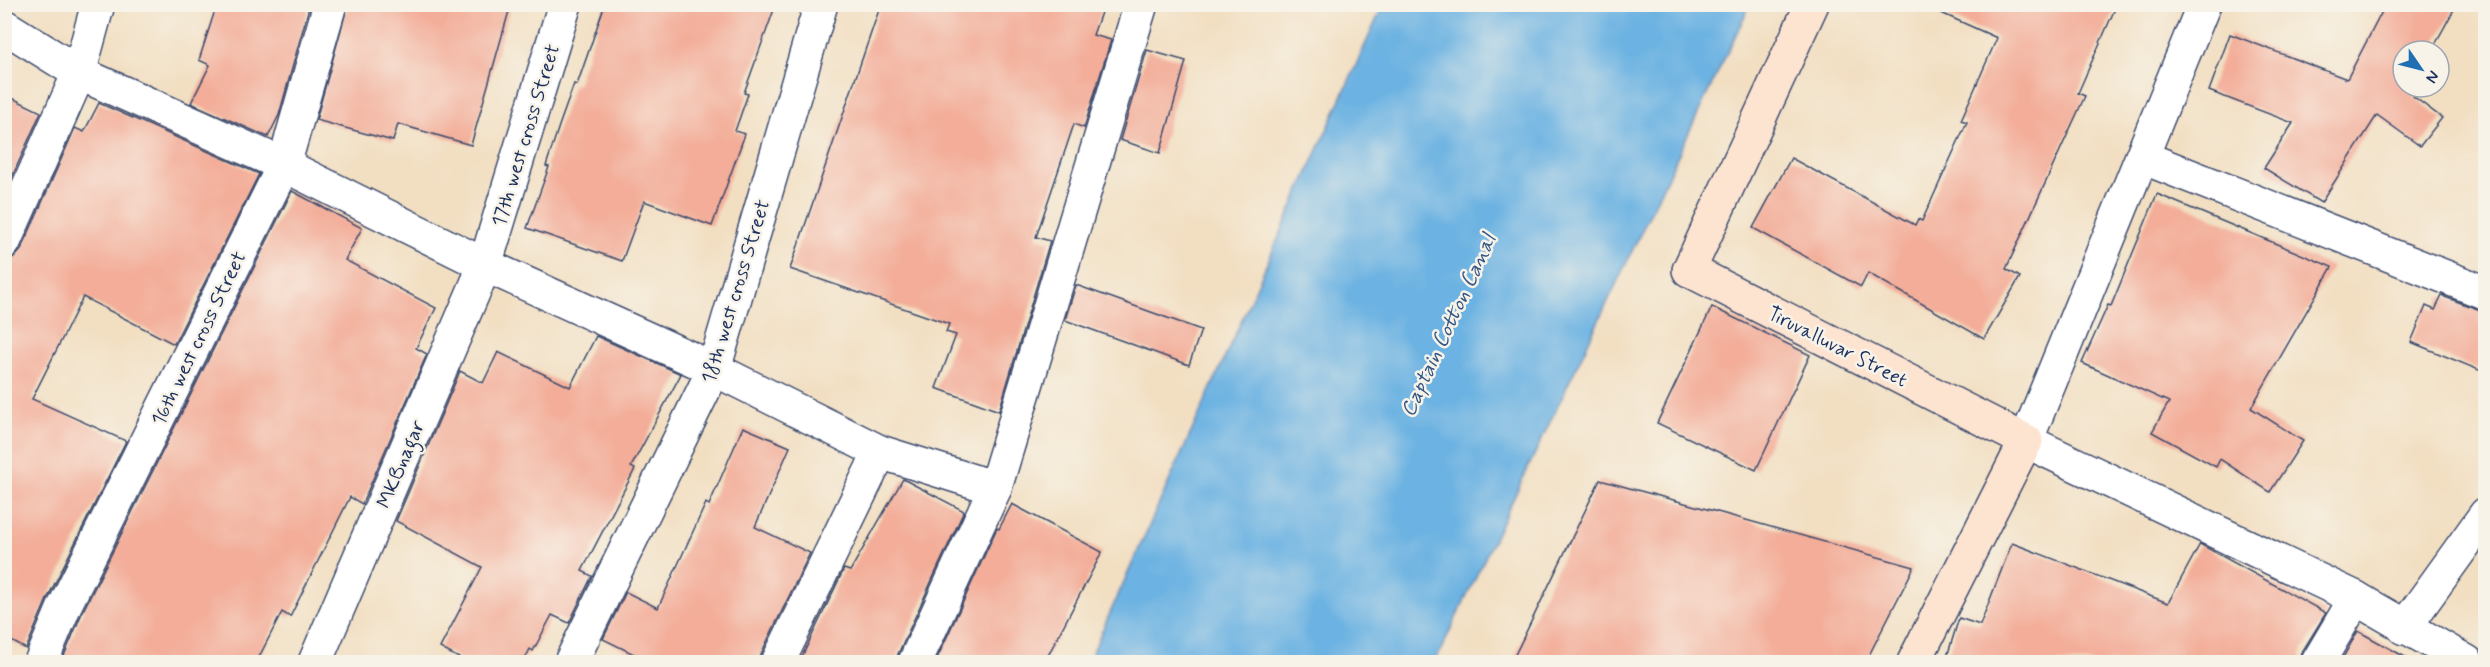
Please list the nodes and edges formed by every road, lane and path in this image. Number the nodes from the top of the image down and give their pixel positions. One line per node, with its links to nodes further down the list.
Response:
1 (98, 4): 9 (street)
2 (330, 4): 11 (street, 16th west cross Street)
3 (565, 4): 13 (street, 17th west cross Street)
4 (821, 4): 15 (street, 18th west cross Street)
5 (1141, 4): 18 (street)
6 (1812, 4): 16 (street, Tiruvalluvar Street)
7 (2204, 4): 10 (street)
8 (4, 26): 9 (street)
9 (79, 73): 11 (street); 12 (street)
10 (2142, 157): 14 (street); 16 (street)
11 (284, 165): 13 (street); 22 (street, 16th west cross Street)
12 (4, 242)
13 (485, 265): 15 (street); 23 (street, MKBnagar)
14 (2486, 293)
15 (714, 369): 17 (street); 24 (street, 18th west cross Street)
16 (2026, 441): 20 (street); 27 (street)
17 (880, 452): 18 (street); 25 (street)
18 (995, 488): 26 (street)
19 (2486, 514): 21 (street)
20 (2356, 598): 21 (street); 28 (street)
21 (2404, 628): 29 (street)
22 (41, 663)
23 (315, 663)
24 (572, 663)
25 (778, 663)
26 (915, 663)
27 (1914, 663)
28 (2318, 663)
29 (2467, 663)

